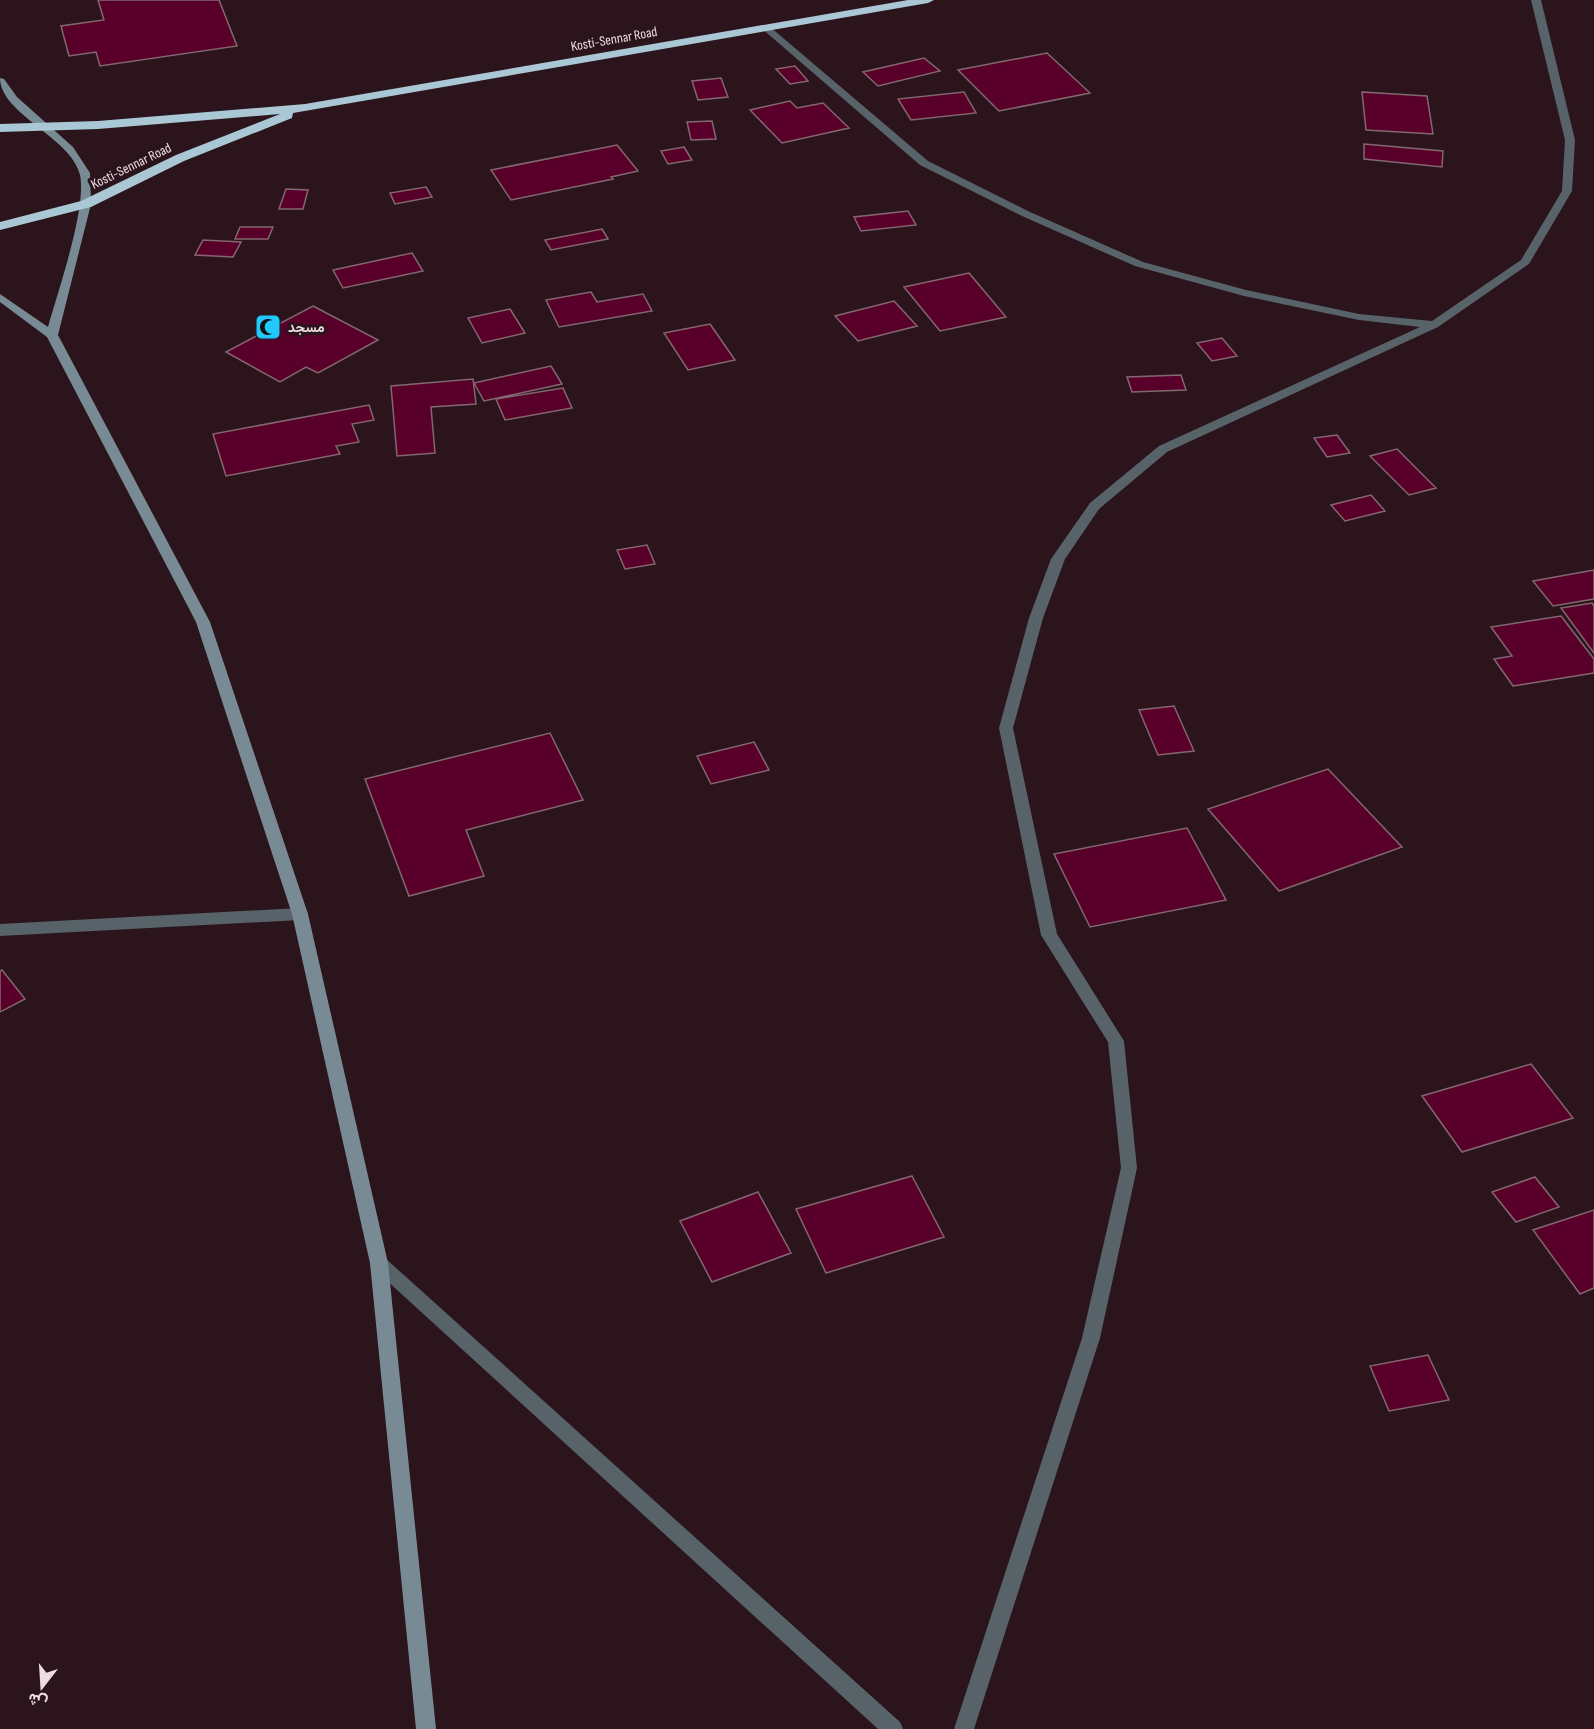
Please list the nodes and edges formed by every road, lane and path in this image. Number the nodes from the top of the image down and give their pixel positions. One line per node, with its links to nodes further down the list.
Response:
1 (928, 0): 3 (highway, Kosti-Sennar Road)
2 (1536, 0): 11 (street)
3 (766, 28): 5 (highway, Kosti-Sennar Road); 11 (street)
4 (0, 81): 6 (street)
5 (304, 108): 6 (highway, Kosti-Sennar Road); 8 (highway, Kosti-Sennar Road)
6 (42, 126): 7 (highway, Kosti-Sennar Road); 8 (street)
7 (0, 128)
8 (86, 204): 9 (highway, Kosti-Sennar Road); 12 (street)
9 (0, 226)
10 (0, 297): 12 (street)
11 (1434, 325): 18 (street)
12 (52, 335): 13 (street)
13 (300, 914): 14 (street); 15 (street)
14 (0, 930)
15 (379, 1263): 16 (street); 17 (street)
16 (426, 1729)
17 (893, 1729)
18 (964, 1729)

